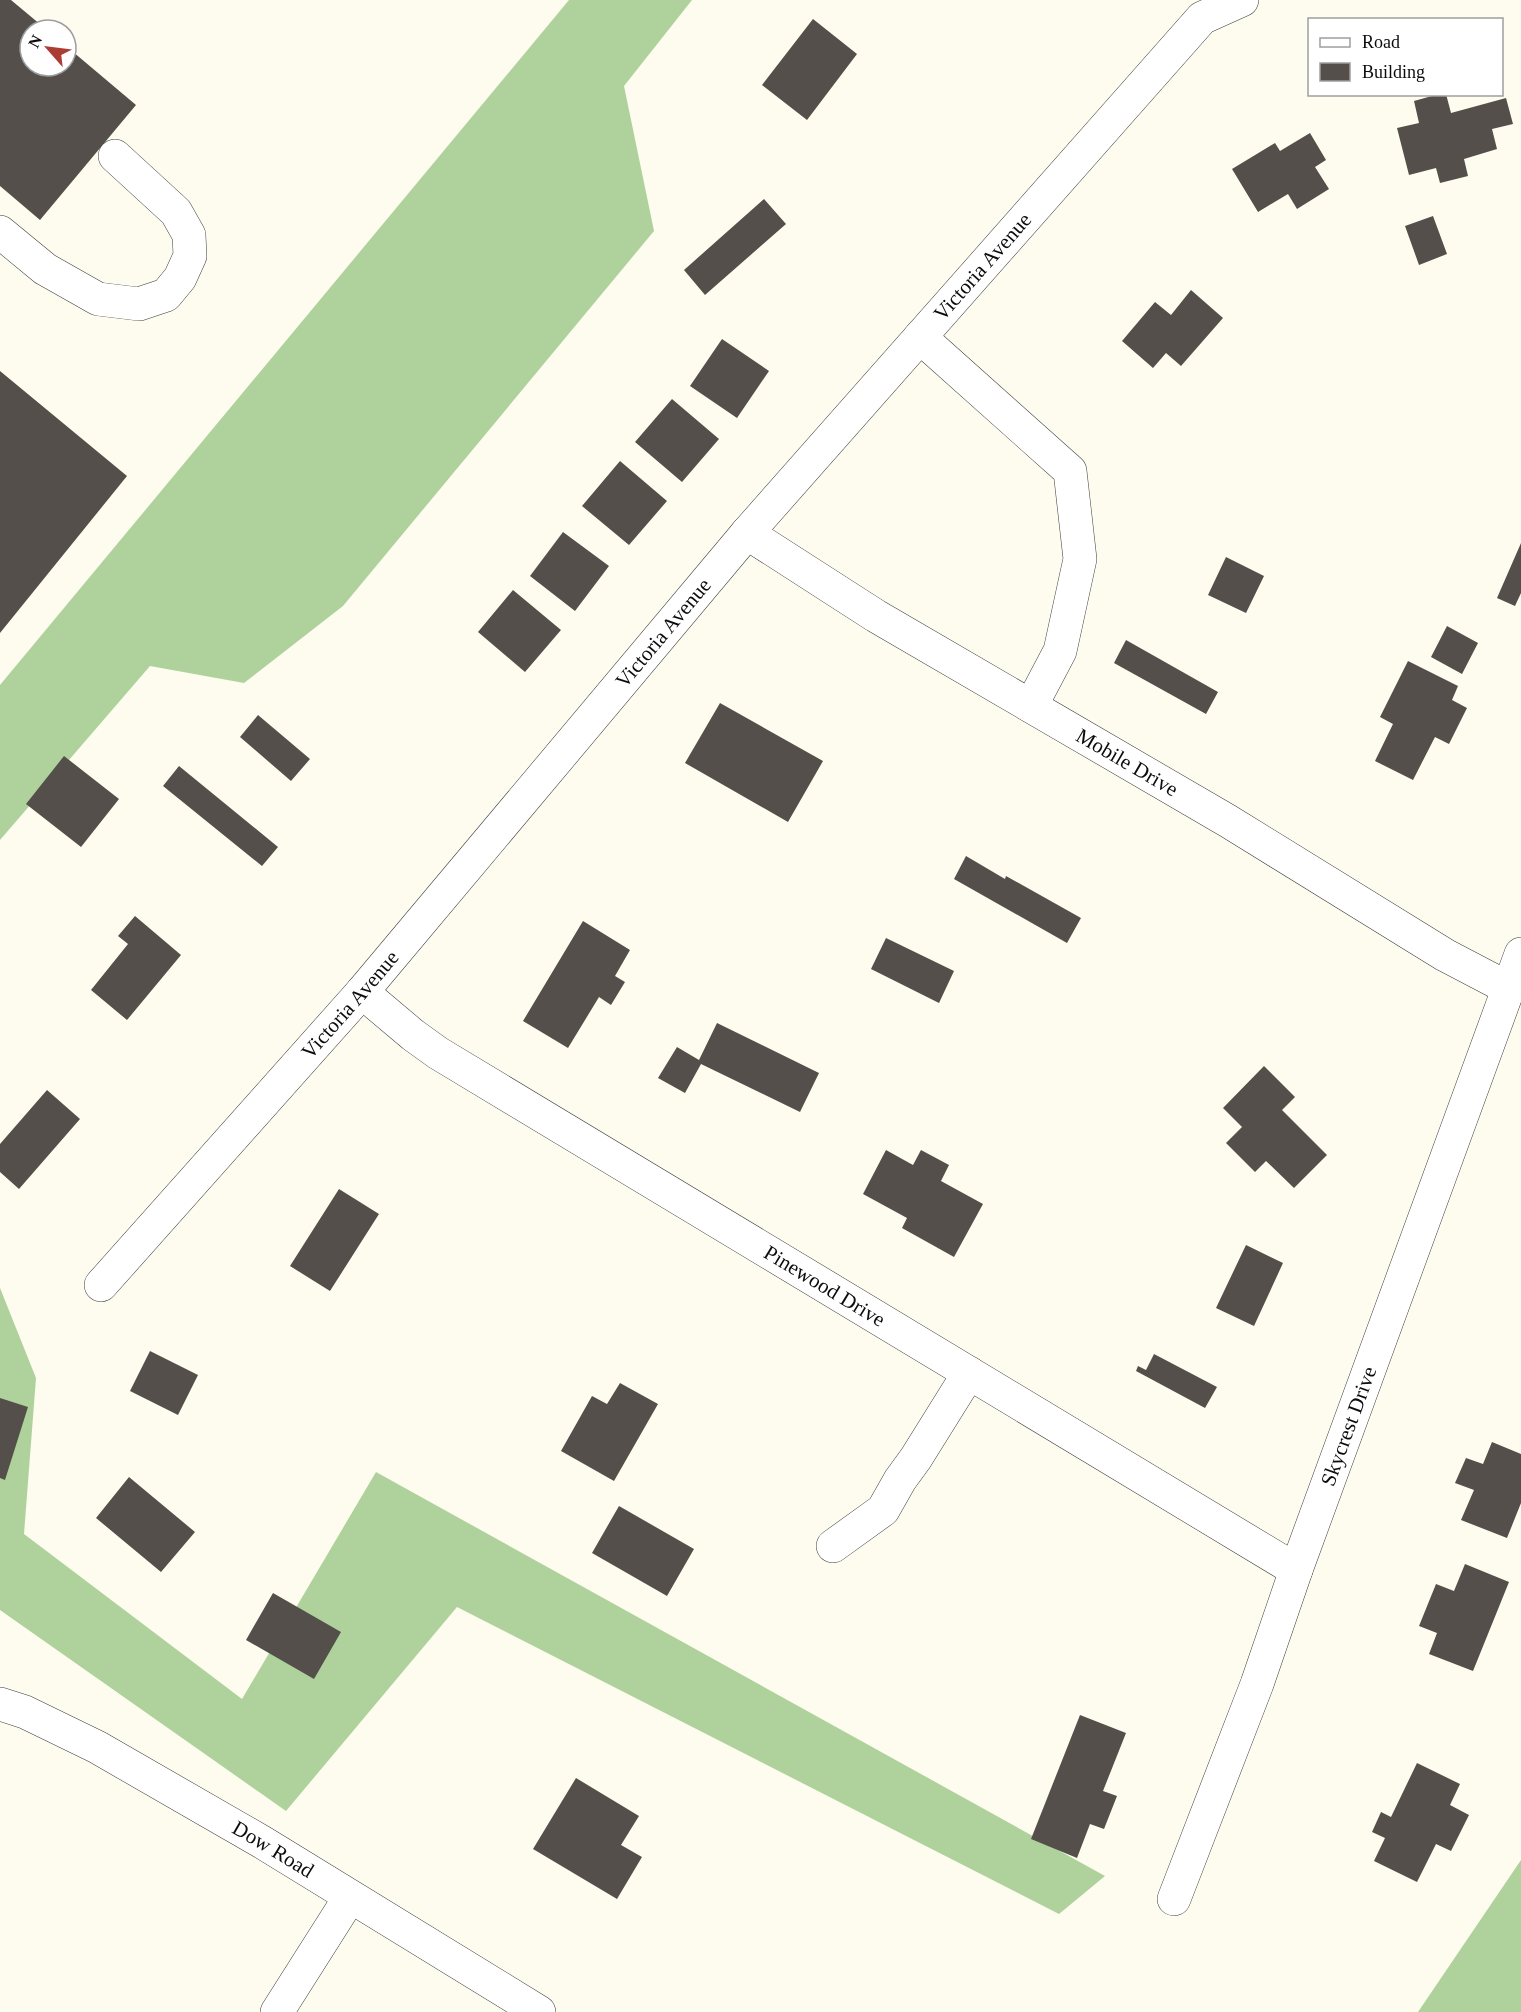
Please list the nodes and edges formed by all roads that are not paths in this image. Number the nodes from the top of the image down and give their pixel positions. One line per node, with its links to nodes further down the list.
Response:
1 (1242, 0): 4 (street, Victoria Avenue)
2 (115, 156): 3 (street)
3 (0, 232)
4 (920, 337): 5 (street, Victoria Avenue); 6 (street)
5 (747, 533): 6 (street, Mobile Drive); 9 (street, Victoria Avenue)
6 (1031, 706): 8 (street, Mobile Drive)
7 (1521, 954): 8 (street, Skycrest Drive)
8 (1508, 988): 13 (street, Skycrest Drive)
9 (362, 992): 10 (street, Victoria Avenue); 11 (street, Pinewood Drive)
10 (101, 1284)
11 (969, 1373): 12 (street); 13 (street, Pinewood Drive)
12 (833, 1546)
13 (1296, 1570): 16 (street, Skycrest Drive)
14 (0, 1704): 15 (street, Dow Road)
15 (350, 1897): 17 (street); 18 (street, Dow Road)
16 (1174, 1899)
17 (277, 2012)
18 (539, 2012)

